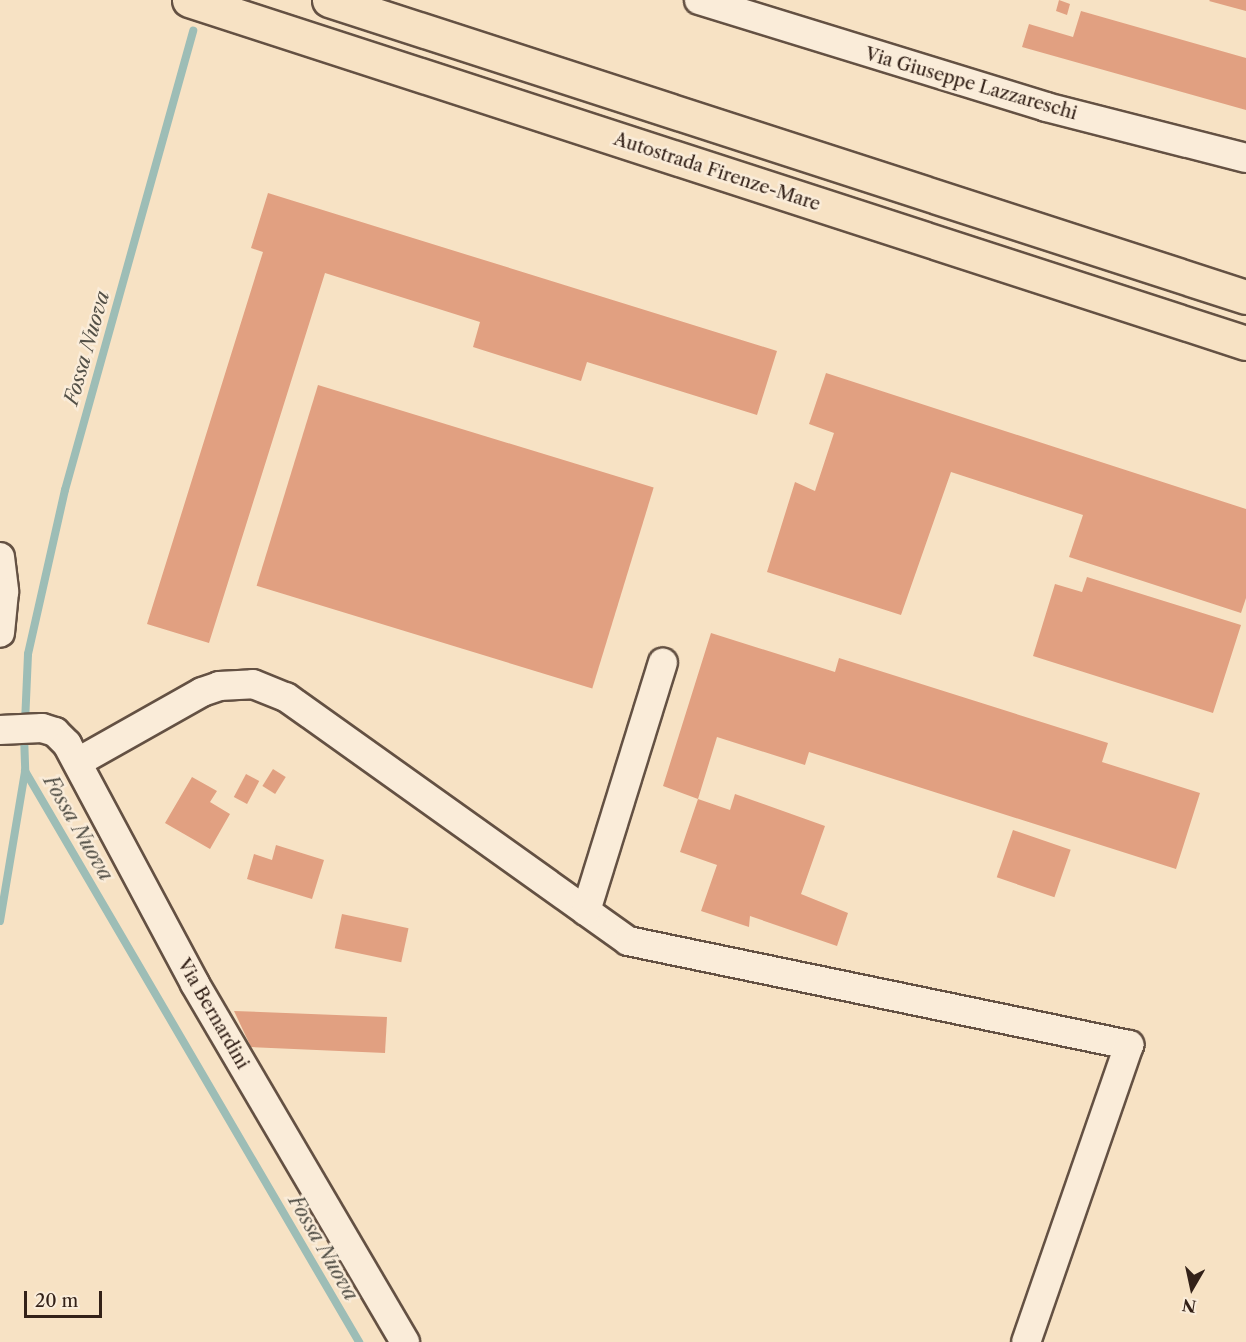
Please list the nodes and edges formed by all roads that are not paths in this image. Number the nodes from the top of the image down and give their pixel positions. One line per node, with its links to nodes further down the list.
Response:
1 (189, 0): 6 (highway, Autostrada Firenze-Mare)
2 (329, 0): 5 (highway)
3 (699, 0): 4 (street, Via Giuseppe Lazzareschi)
4 (1246, 158)
5 (1246, 297)
6 (1246, 344)
7 (0, 557): 8 (street)
8 (0, 633)
9 (663, 663): 12 (street)
10 (15, 729): 11 (street, Via Bernardini)
11 (78, 762): 12 (street); 13 (street, Via Bernardini)
12 (586, 911): 14 (street)
13 (405, 1342)
14 (1026, 1342)

